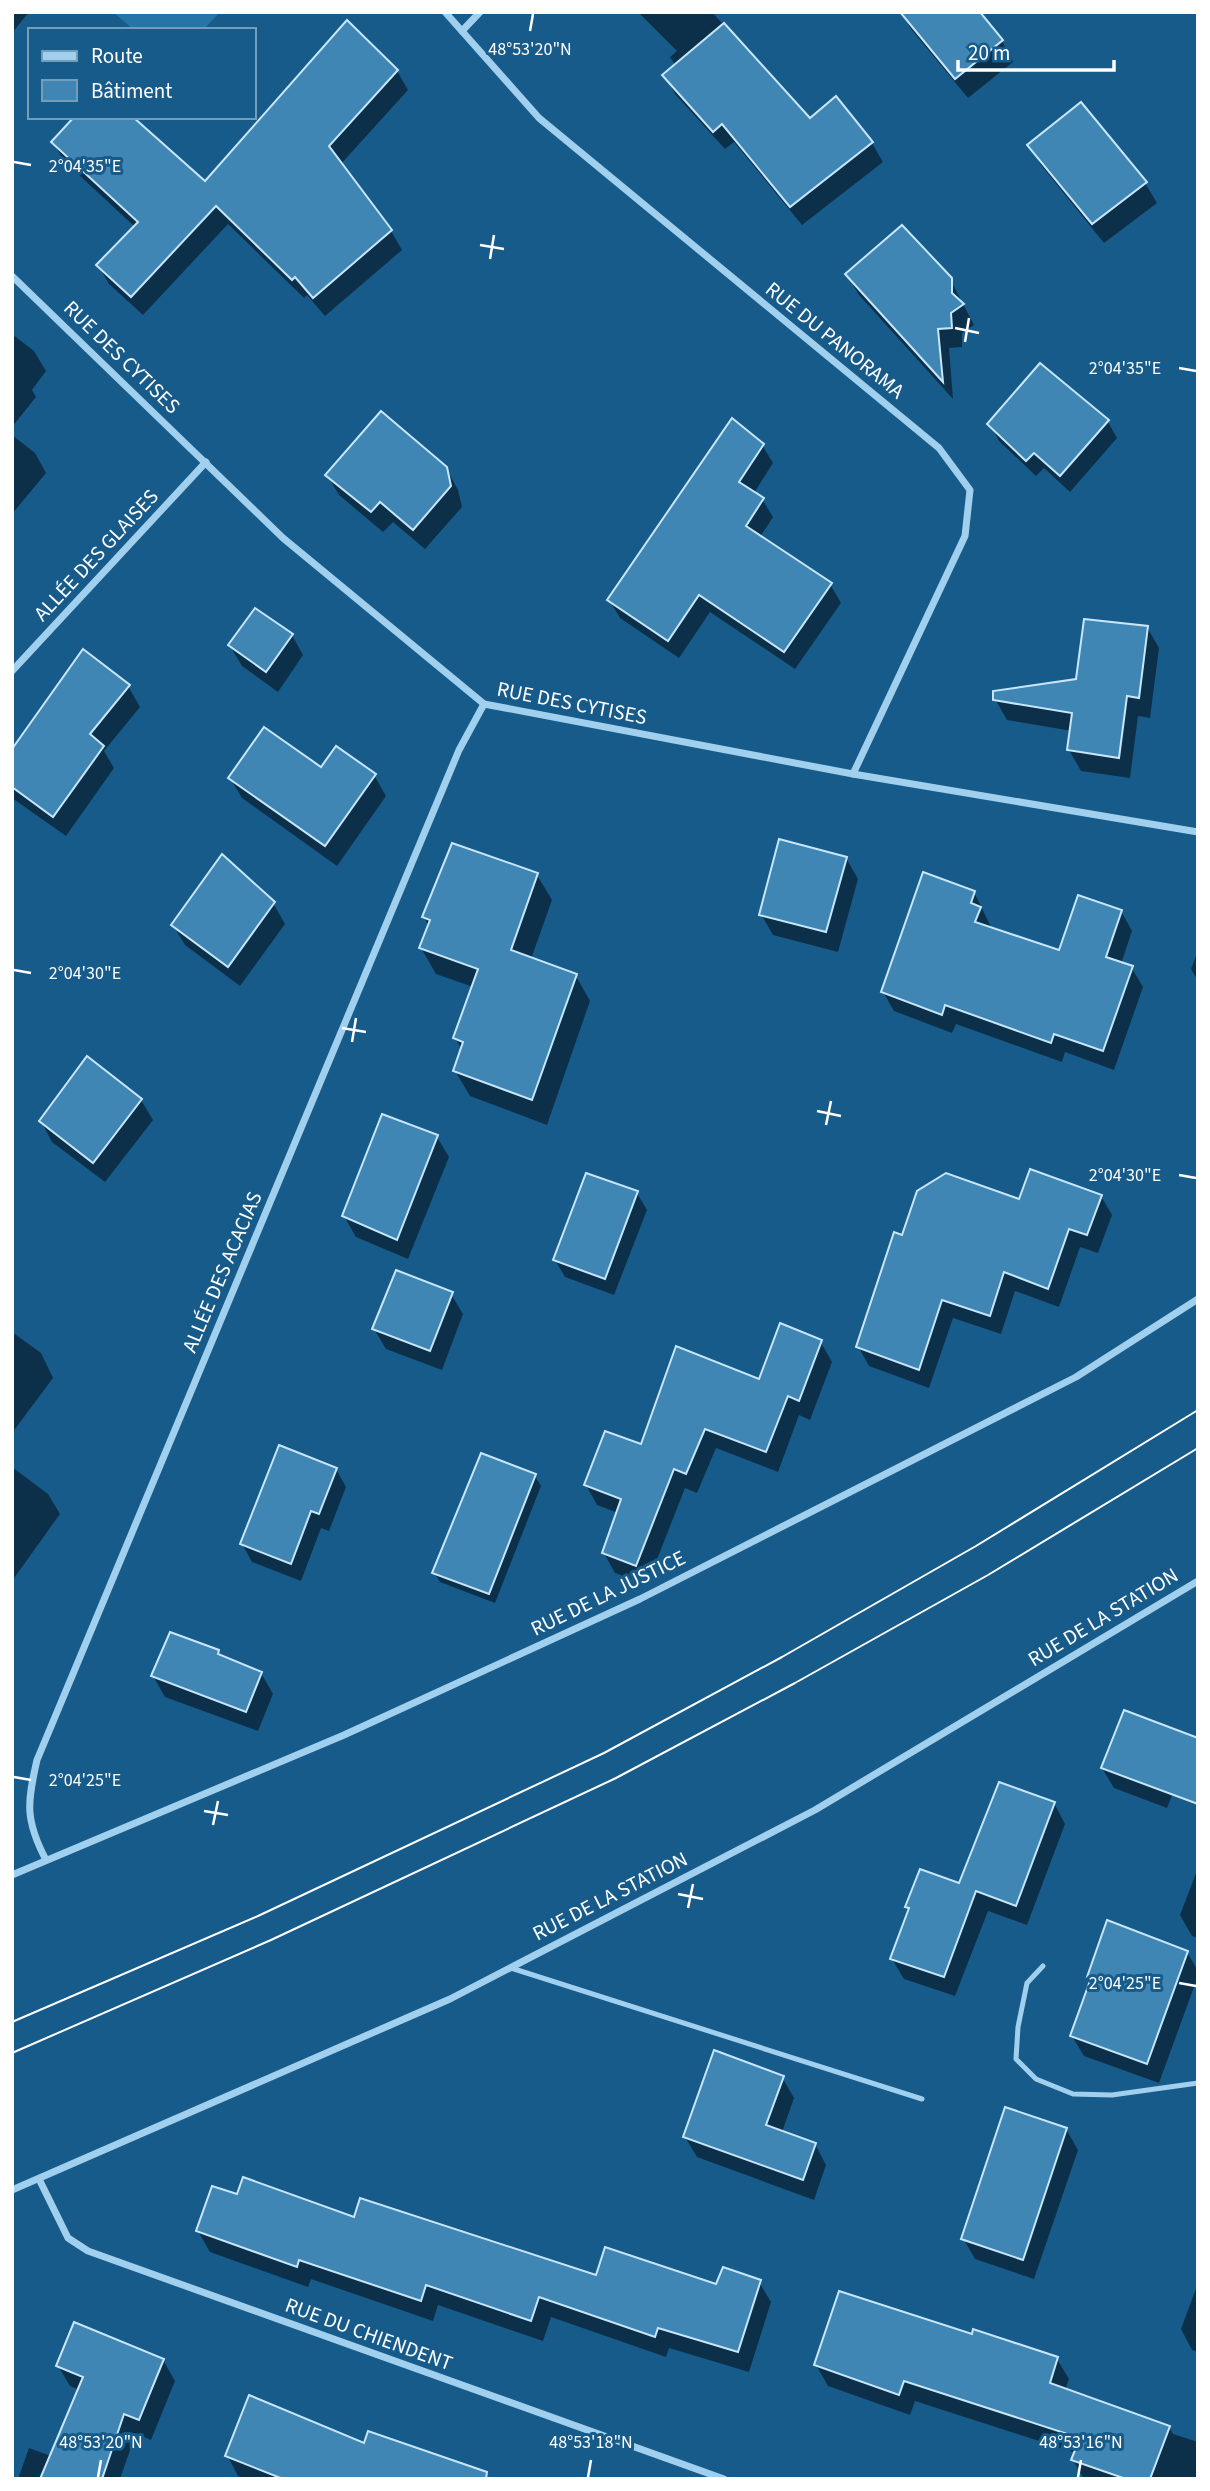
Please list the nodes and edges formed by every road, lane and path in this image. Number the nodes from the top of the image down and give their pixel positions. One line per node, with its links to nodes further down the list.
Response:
1 (445, 12): 3 (street, RUE DU PANORAMA)
2 (480, 12): 3 (street)
3 (462, 31): 8 (street, RUE DU PANORAMA)
4 (12, 276): 5 (street, RUE DES CYTISES)
5 (206, 462): 6 (street, ALLÉE DES GLAISES); 7 (street, RUE DES CYTISES)
6 (12, 671)
7 (484, 705): 8 (street, RUE DES CYTISES); 12 (street, ALLÉE DES ACACIAS)
8 (853, 774): 9 (street, RUE DES CYTISES)
9 (1198, 832)
10 (1198, 1299): 12 (street, RUE DE LA JUSTICE)
11 (1198, 1581): 15 (street, RUE DE LA STATION)
12 (46, 1860): 13 (street, RUE DE LA JUSTICE)
13 (12, 1875)
14 (1043, 1966): 16 (lane)
15 (511, 1968): 17 (lane); 18 (street, RUE DE LA STATION)
16 (1198, 2083)
17 (922, 2099)
18 (39, 2179): 19 (street, RUE DE LA STATION); 20 (street, RUE DU CHIENDENT)
19 (12, 2190)
20 (724, 2479)

